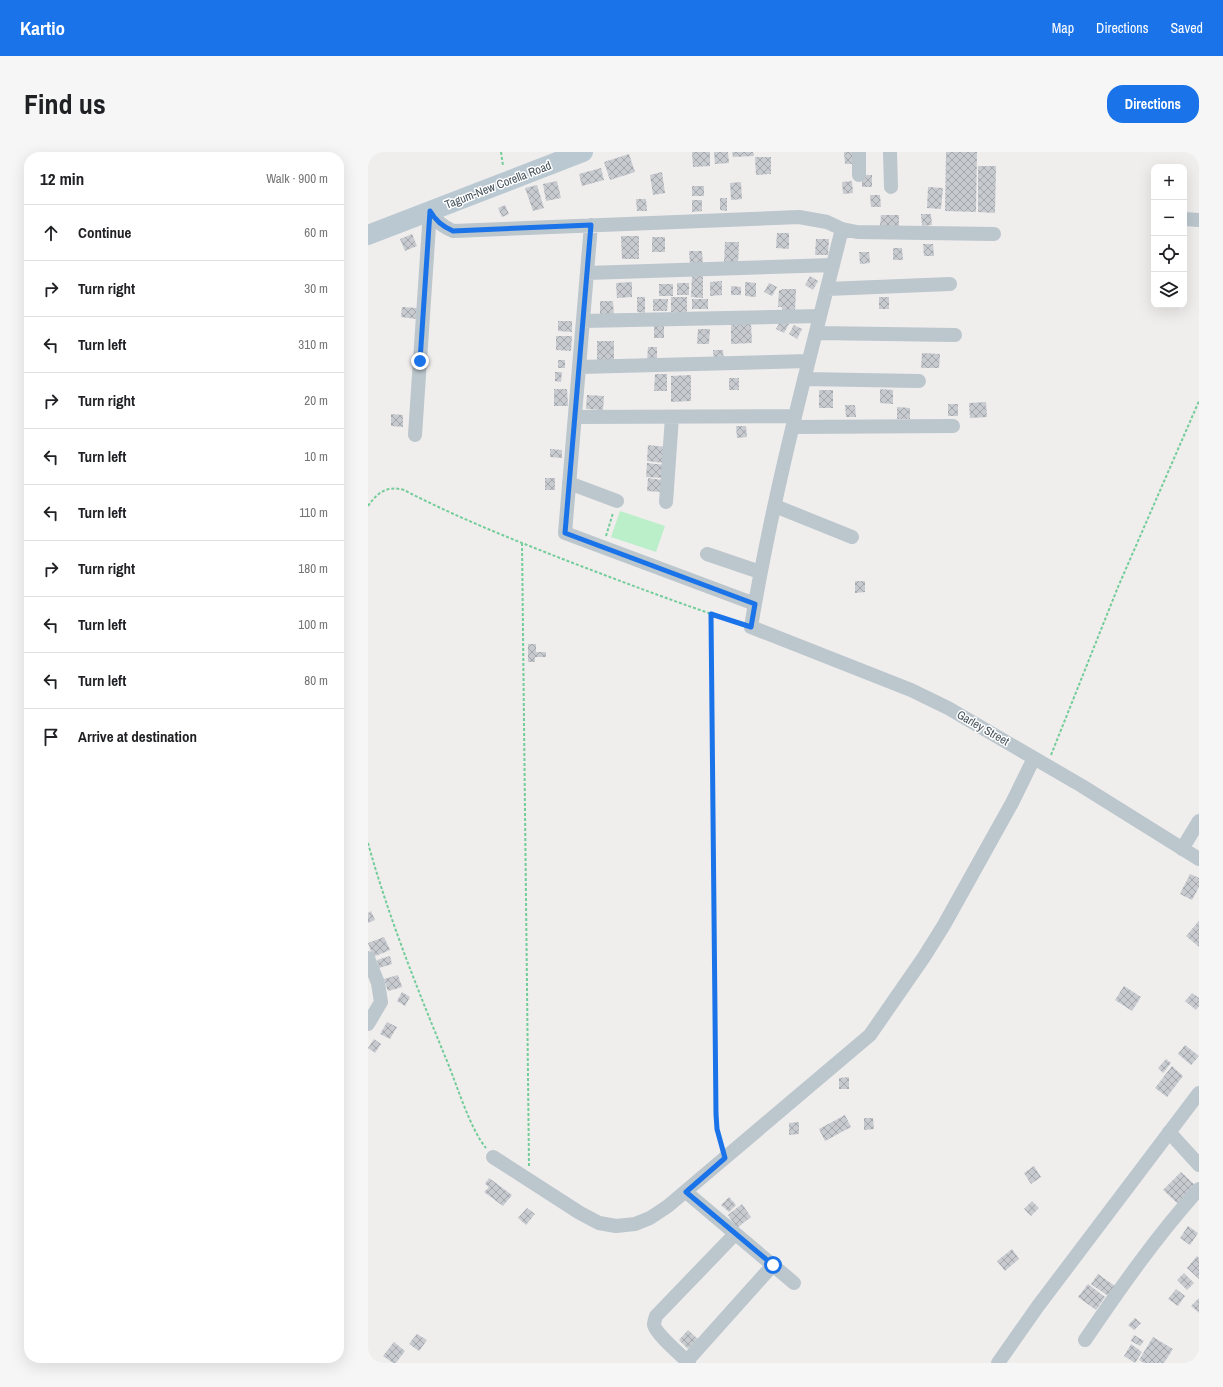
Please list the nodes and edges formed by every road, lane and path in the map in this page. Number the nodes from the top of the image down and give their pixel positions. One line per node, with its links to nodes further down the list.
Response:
1 (583, 152): 6 (main road, Tagum-New Corella Road)
2 (859, 152): 4 (street)
3 (890, 152): 5 (street)
4 (859, 175)
5 (891, 187)
6 (430, 211): 9 (street); 12 (main road, Tagum-New Corella Road); 30 (street)
7 (1187, 219): 8 (street)
8 (1199, 220)
9 (591, 225): 10 (street); 14 (street)
10 (842, 229): 11 (street); 13 (street)
11 (994, 234)
12 (368, 235)
13 (833, 265): 14 (street); 16 (street)
14 (587, 273): 18 (street)
15 (950, 284): 16 (street)
16 (827, 289): 17 (street)
17 (820, 316): 18 (street); 19 (street)
18 (583, 321): 22 (street)
19 (816, 333): 20 (street); 21 (street)
20 (955, 335)
21 (808, 361): 22 (street); 23 (street)
22 (579, 367): 26 (street)
23 (804, 379): 24 (street); 28 (street)
24 (918, 381)
25 (1199, 401): 45 (path)
26 (575, 417): 27 (street); 31 (street)
27 (672, 417): 28 (street); 33 (street)
28 (794, 422): 29 (street); 35 (street)
29 (953, 426)
30 (415, 436)
31 (569, 483): 32 (street); 38 (street)
32 (617, 501): 38 (path)
33 (666, 502)
34 (368, 506): 37 (path)
35 (775, 506): 36 (street); 40 (street)
36 (852, 537)
37 (522, 543): 42 (path); 57 (path)
38 (602, 546): 41 (street)
39 (707, 554): 40 (street)
40 (760, 572): 41 (street)
41 (755, 604): 43 (street)
42 (711, 614): 43 (path); 55 (path)
43 (751, 627): 44 (street, Garley Street)
44 (1034, 758): 45 (street, Garley Street); 55 (street)
45 (1047, 765): 48 (street, Garley Street)
46 (1199, 821): 48 (street)
47 (368, 843): 54 (path)
48 (1182, 849): 49 (street, Garley Street)
49 (1199, 859)
50 (368, 958): 51 (street)
51 (368, 1024)
52 (1199, 1093): 53 (street)
53 (1169, 1132): 56 (street); 65 (street)
54 (493, 1157): 57 (street)
55 (725, 1158): 59 (street)
56 (1199, 1165)
57 (529, 1181): 59 (street)
58 (1199, 1189): 63 (street)
59 (686, 1192): 60 (street)
60 (736, 1234): 61 (street); 64 (street)
61 (773, 1265): 62 (street); 64 (street)
62 (794, 1283)
63 (1085, 1340)
64 (688, 1362)
65 (998, 1363)

